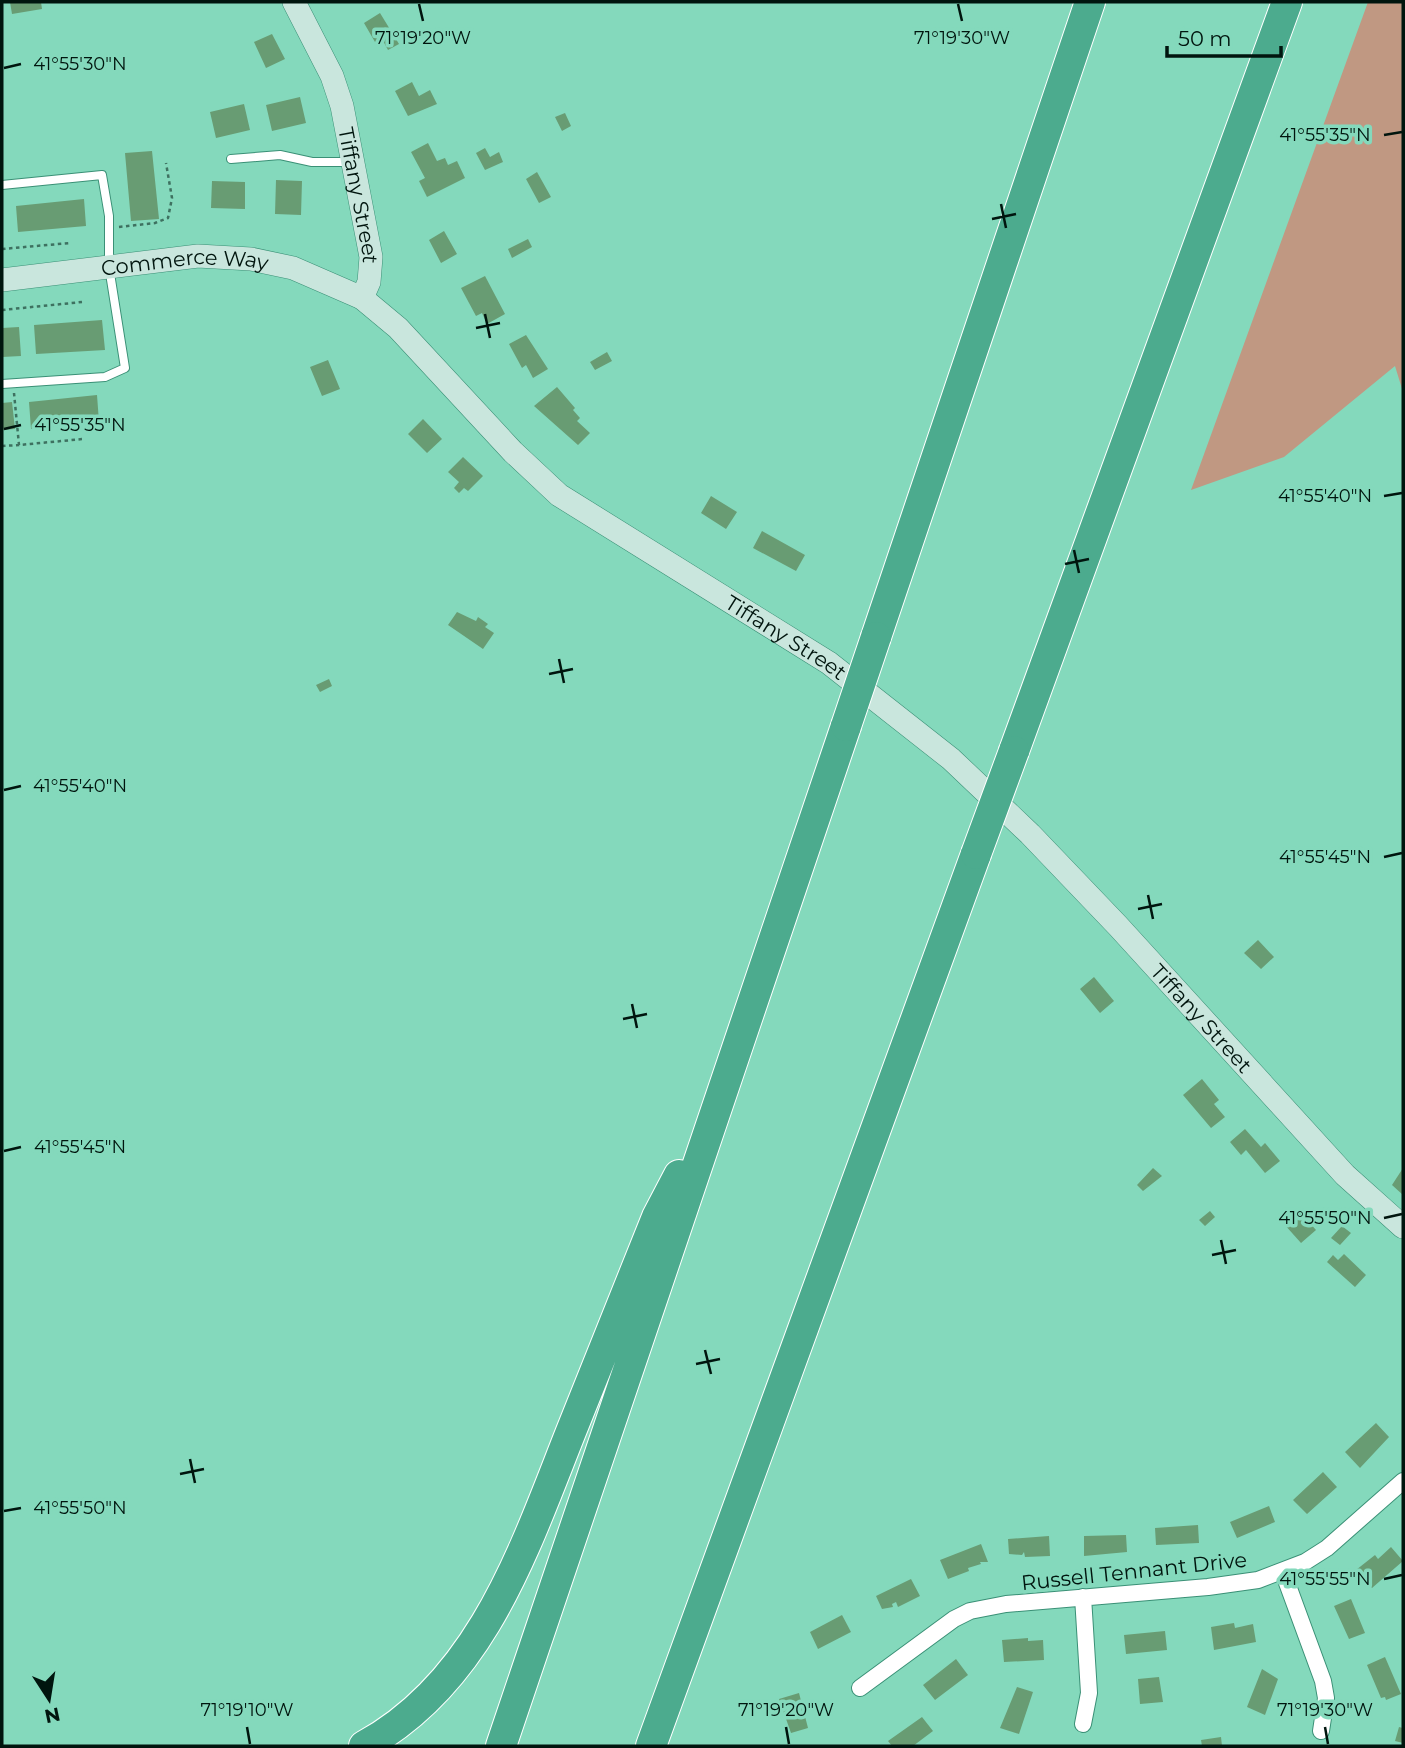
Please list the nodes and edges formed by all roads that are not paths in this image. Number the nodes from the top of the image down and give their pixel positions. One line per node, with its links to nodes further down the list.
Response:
1 (294, 2): 5 (street, Tiffany Street)
2 (1090, 2): 11 (highway, bridge)
3 (1287, 2): 21 (highway, bridge)
4 (231, 159): 5 (lane)
5 (353, 162): 9 (street, Tiffany Street)
6 (2, 185): 7 (lane)
7 (109, 267): 8 (street, Commerce Way); 9 (street, Commerce Way); 10 (lane)
8 (2, 280)
9 (362, 298): 12 (street, Tiffany Street)
10 (2, 383)
11 (719, 1101): 19 (highway); 20 (highway)
12 (1403, 1227)
13 (1403, 1481): 14 (street, Russell Tennant Drive)
14 (1283, 1572): 15 (street, Russell Tennant Drive); 18 (street)
15 (1083, 1597): 16 (street, Russell Tennant Drive); 17 (street)
16 (860, 1688)
17 (1083, 1724)
18 (1321, 1731)
19 (364, 1746)
20 (501, 1746)
21 (651, 1746)

